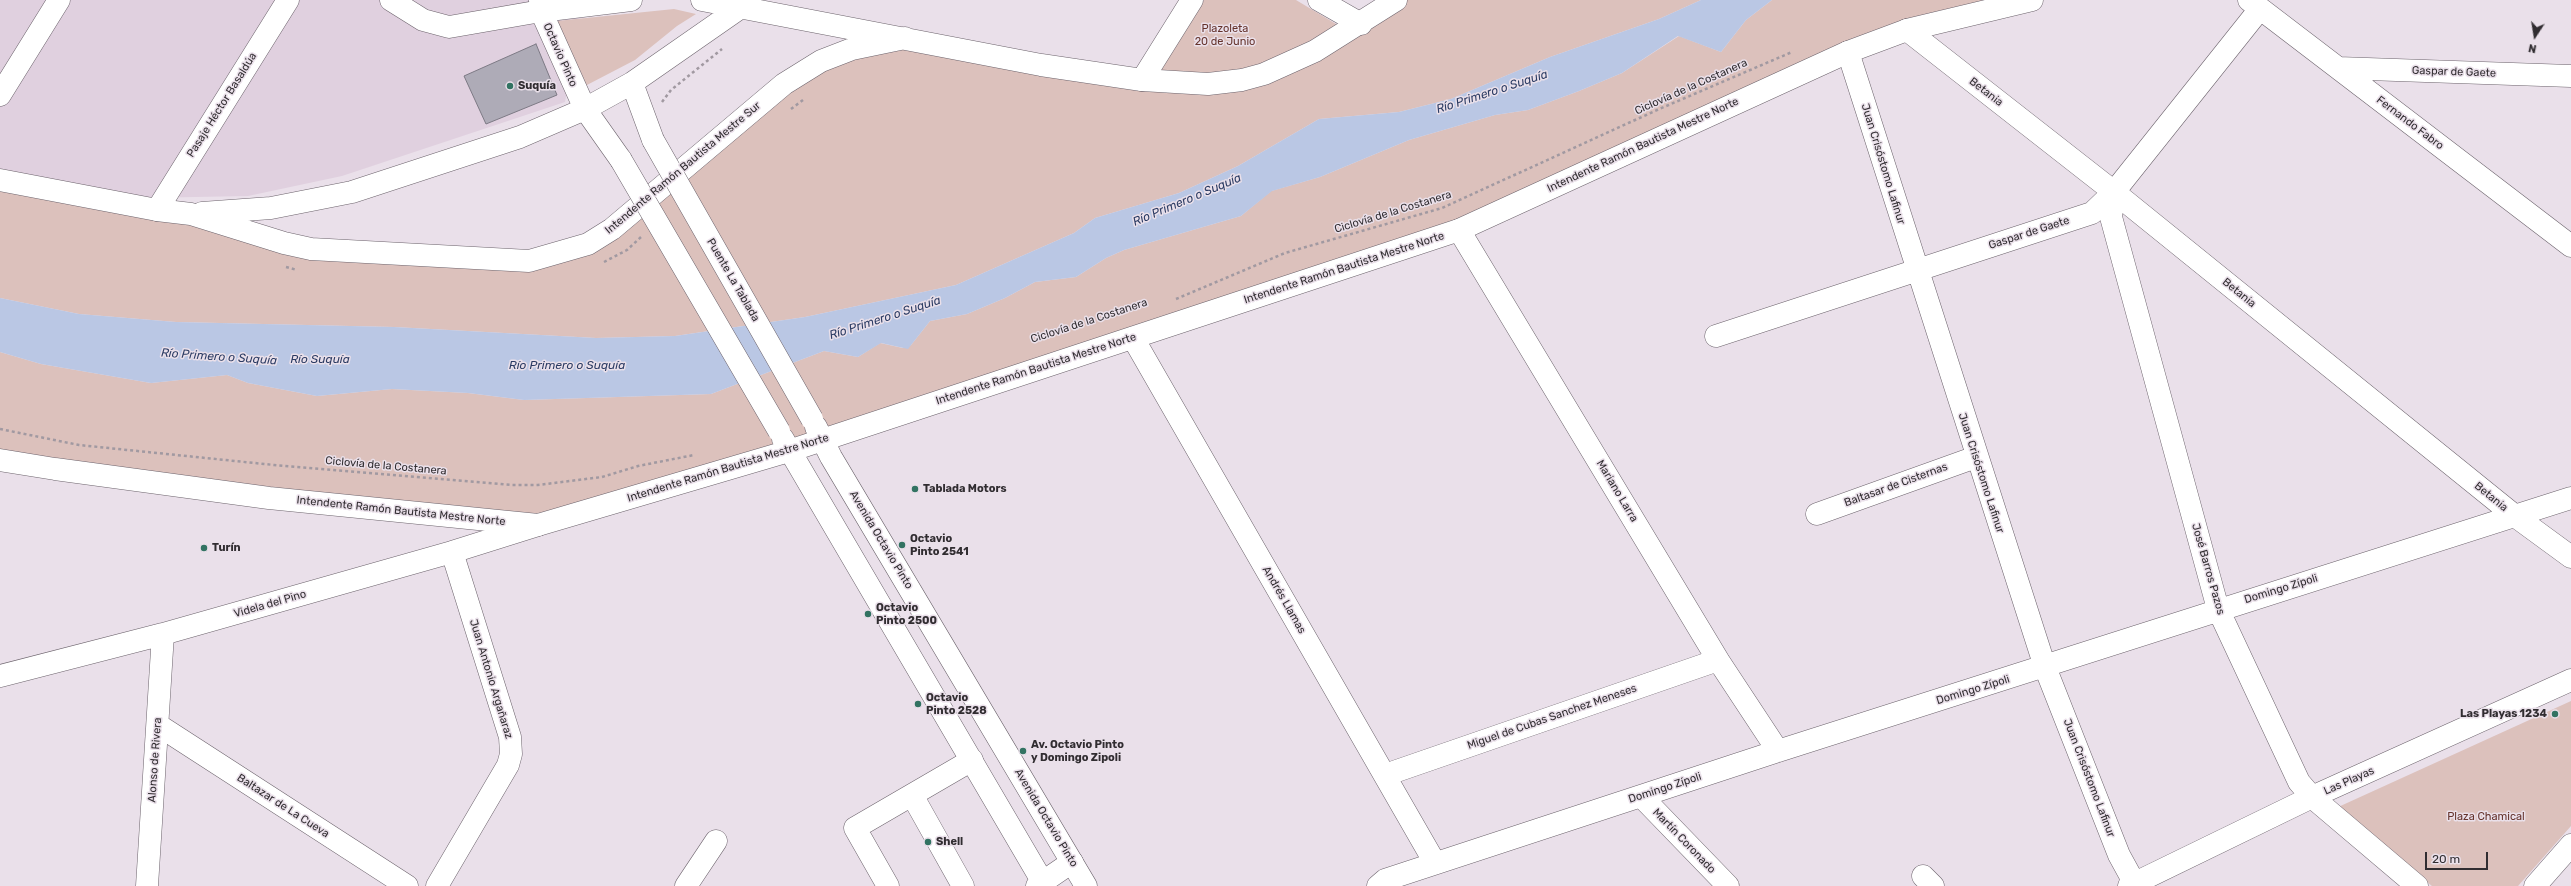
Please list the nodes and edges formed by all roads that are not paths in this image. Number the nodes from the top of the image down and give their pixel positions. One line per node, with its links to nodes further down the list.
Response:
1 (59, 0): 21 (street)
2 (288, 0): 25 (street, Pasaje Héctor Basaldúa)
3 (391, 0): 12 (street)
4 (631, 0): 12 (street)
5 (702, 0): 10 (street)
6 (1192, 0): 19 (street)
7 (1319, 0): 13 (street)
8 (1396, 0): 13 (street, Intendente Ramón Bautista Mestre Sur)
9 (2032, 0): 14 (street, Intendente Ramón Bautista Mestre Norte)
10 (746, 4): 15 (street, Intendente Ramón Bautista Mestre Sur); 20 (street, Intendente Ramón Bautista Mestre Sur)
11 (2254, 5): 17 (street, Fernando Fabro); 24 (street, Gaspar de Gaete)
12 (540, 6): 22 (street, Octavio Pinto)
13 (1361, 24): 19 (street, Intendente Ramón Bautista Mestre Sur)
14 (1907, 30): 16 (street, Intendente Ramón Bautista Mestre Norte); 24 (street, Betania)
15 (905, 38): 19 (street, Intendente Ramón Bautista Mestre Sur); 26 (street, Intendente Ramón Bautista Mestre Sur)
16 (1848, 52): 27 (street, Intendente Ramón Bautista Mestre Norte); 29 (street, Juan Crisóstomo Lafinur)
17 (2338, 68): 18 (street, Gaspar de Gaete); 28 (street, Fernando Fabro)
18 (2571, 76)
19 (1142, 80)
20 (632, 83): 22 (street, Intendente Ramón Bautista Mestre Sur); 32 (street, Puente La Tablada, bridge)
21 (0, 95)
22 (585, 109): 26 (street, Intendente Ramón Bautista Mestre Sur); 34 (street, bridge)
23 (0, 180): 25 (street, Intendente Ramón Bautista Mestre Sur)
24 (2114, 192): 29 (street, Gaspar de Gaete); 39 (street, Betania); 43 (street, José Barros Pazos)
25 (157, 210): 26 (street, Intendente Ramón Bautista Mestre Sur)
26 (191, 214)
27 (1459, 230): 31 (street, Intendente Ramón Bautista Mestre Norte); 45 (street, Mariano Larra)
28 (2571, 246)
29 (1916, 270): 30 (street, Gaspar de Gaete); 35 (street, Juan Crisóstomo Lafinur)
30 (1716, 336)
31 (1133, 338): 33 (street, Intendente Ramón Bautista Mestre Norte); 52 (street, Andrés Llamas)
32 (812, 419): 33 (street, Avenida Octavio Pinto)
33 (822, 439): 34 (street, Intendente Ramón Bautista Mestre Norte); 58 (street, Avenida Octavio Pinto)
34 (789, 451): 40 (street, Intendente Ramón Bautista Mestre Norte); 51 (street)
35 (1976, 457): 38 (street, Baltasar de Cisternas); 46 (street, Juan Crisóstomo Lafinur)
36 (0, 460): 40 (street, Intendente Ramón Bautista Mestre Norte)
37 (2571, 498): 39 (street, Domingo Zípoli)
38 (1817, 514)
39 (2515, 516): 42 (street, Betania); 43 (street, Domingo Zípoli)
40 (538, 525): 41 (street, Videla del Pino)
41 (452, 552): 44 (street, Videla del Pino); 64 (street, Juan Antonio Argañaraz)
42 (2571, 557)
43 (2218, 609): 46 (street, Domingo Zípoli); 55 (street, José Barros Pazos)
44 (164, 634): 47 (street, Videla del Pino); 49 (street, Alonso de Rivera)
45 (1718, 660): 50 (street, Mariano Larra); 52 (street, Miguel de Cubas Sanchez Meneses)
46 (2045, 667): 50 (street, Domingo Zípoli); 61 (street, Juan Crisóstomo Lafinur)
47 (0, 676)
48 (2571, 680): 55 (street, Las Playas)
49 (158, 725): 62 (street, Alonso de Rivera); 63 (street, Baltazar de La Cueva)
50 (1778, 751): 54 (street, Domingo Zípoli)
51 (972, 760): 53 (street); 60 (street)
52 (1385, 775): 59 (street, Andrés Llamas)
53 (912, 795): 66 (street); 67 (street)
54 (1641, 796): 59 (street, Domingo Zípoli); 70 (street, Martín Coronado)
55 (2312, 798): 61 (street, Las Playas); 71 (street, José Barros Pazos)
56 (716, 841): 65 (street)
57 (2571, 845): 72 (street)
58 (1072, 862): 60 (street); 68 (street, Avenida Octavio Pinto)
59 (1435, 863): 69 (street, Domingo Zípoli)
60 (1041, 885)
61 (2133, 885)
62 (146, 886)
63 (407, 886)
64 (437, 886)
65 (686, 886)
66 (888, 886)
67 (963, 886)
68 (1086, 886)
69 (1378, 886)
70 (1728, 886)
71 (2417, 886)
72 (2535, 886)

